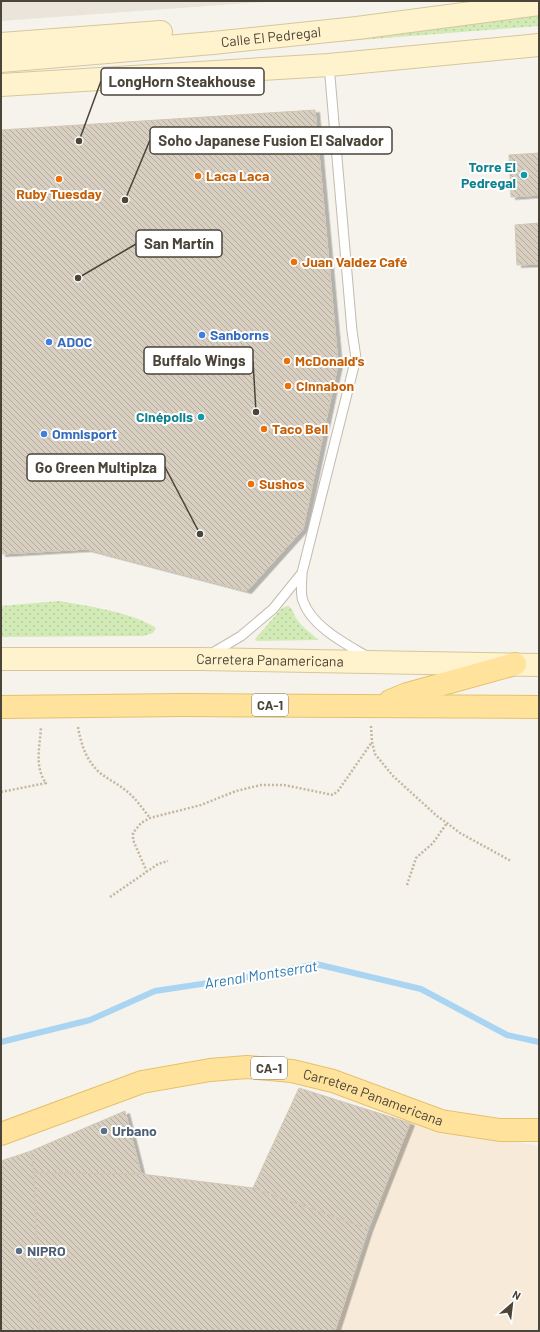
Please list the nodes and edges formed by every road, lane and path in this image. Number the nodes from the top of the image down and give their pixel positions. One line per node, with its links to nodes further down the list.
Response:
1 (539, 4): 2 (main road, Calle El Pedregal)
2 (357, 28): 3 (main road); 5 (main road, Calle El Pedregal)
3 (1, 44)
4 (539, 45): 6 (main road, Calle El Pedregal)
5 (1, 61)
6 (329, 65): 7 (main road, Calle El Pedregal); 10 (lane)
7 (92, 79): 8 (main road, Calle El Pedregal); 9 (main road)
8 (1, 85)
9 (1, 92)
10 (302, 573): 12 (lane); 13 (lane)
11 (1, 659): 12 (main road, Carretera Panamericana)
12 (202, 659): 13 (main road, Carretera Panamericana)
13 (378, 662): 14 (main road, Carretera Panamericana)
14 (515, 664): 15 (main road, Carretera Panamericana); 17 (main road)
15 (539, 665)
16 (77, 706): 17 (main road, CA-1); 19 (main road, CA-1); 23 (path)
17 (376, 706): 20 (main road, CA-1); 21 (path)
18 (1, 707): 19 (main road, CA-1)
19 (43, 707): 22 (path)
20 (539, 707)
21 (372, 742): 23 (path); 24 (path)
22 (1, 792)
23 (150, 818): 27 (path)
24 (447, 823): 26 (path); 28 (path)
25 (168, 861): 27 (path)
26 (511, 861)
27 (147, 872): 29 (path)
28 (407, 885)
29 (110, 897)
30 (142, 1082): 31 (main road, Carretera Panamericana / CA-1); 32 (main road); 33 (main road, Carretera Panamericana / CA-1)
31 (94, 1100): 34 (main road, Carretera Panamericana / CA-1); 35 (main road)
32 (1, 1118)
33 (539, 1130)
34 (1, 1134)
35 (1, 1144)

